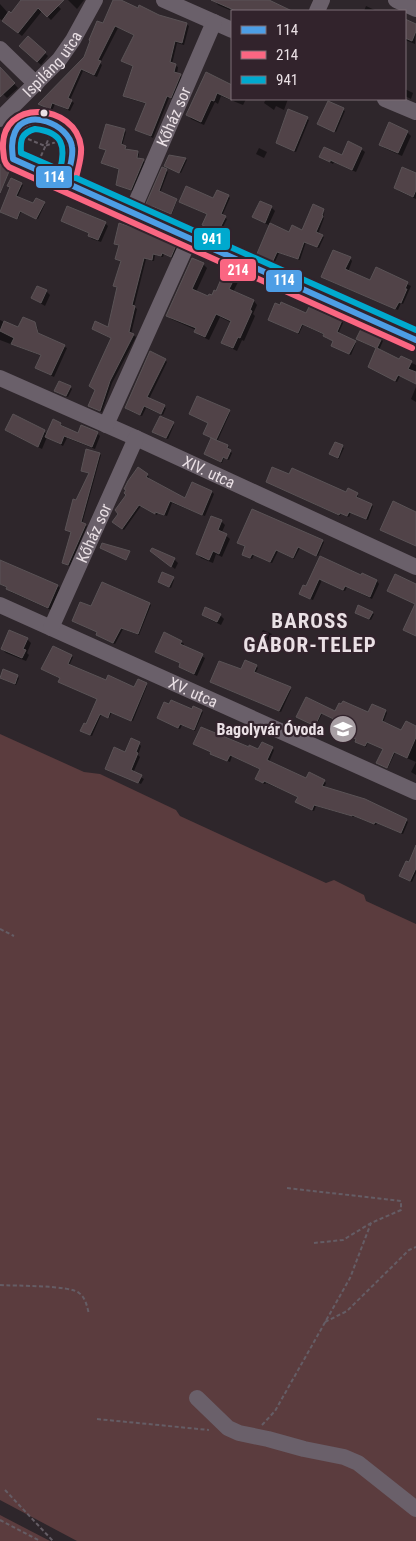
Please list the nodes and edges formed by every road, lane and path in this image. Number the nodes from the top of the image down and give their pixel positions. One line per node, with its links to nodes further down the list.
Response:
1 (95, 0): 8 (street, Ispiláng utca)
2 (164, 0): 5 (street)
3 (396, 0): 4 (street)
4 (416, 9)
5 (214, 22): 6 (street); 18 (street, Kőház sor)
6 (231, 30)
7 (0, 49): 8 (street)
8 (36, 84): 11 (street, Ispiláng utca)
9 (388, 100): 10 (street)
10 (416, 112)
11 (5, 125): 12 (street); 14 (path); 15 (street)
12 (54, 127): 13 (street); 14 (path)
13 (69, 138): 14 (path); 17 (street)
14 (45, 146): 16 (path)
15 (6, 156): 16 (street)
16 (36, 169): 17 (street)
17 (66, 182): 18 (street)
18 (132, 212): 19 (street)
19 (190, 238): 20 (street); 22 (street)
20 (416, 340)
21 (0, 378): 22 (street, XIV. utca)
22 (106, 425): 23 (street, XIV. utca)
23 (136, 438): 24 (street, XIV. utca); 26 (street, Kőház sor)
24 (416, 568)
25 (0, 605): 26 (street, XV. utca)
26 (51, 628): 27 (street, XV. utca)
27 (416, 792)
28 (0, 929): 29 (path)
29 (14, 936)
30 (287, 1188): 31 (path)
31 (371, 1223): 32 (path); 36 (path)
32 (314, 1244)
33 (416, 1248): 36 (path)
34 (0, 1286): 35 (path)
35 (89, 1314)
36 (325, 1322): 40 (path)
37 (197, 1398): 40 (street)
38 (97, 1420): 39 (path)
39 (211, 1430)
40 (252, 1436): 42 (street)
41 (5, 1490): 45 (path)
42 (416, 1509)
43 (0, 1520): 44 (path)
44 (40, 1541)
45 (53, 1541)

